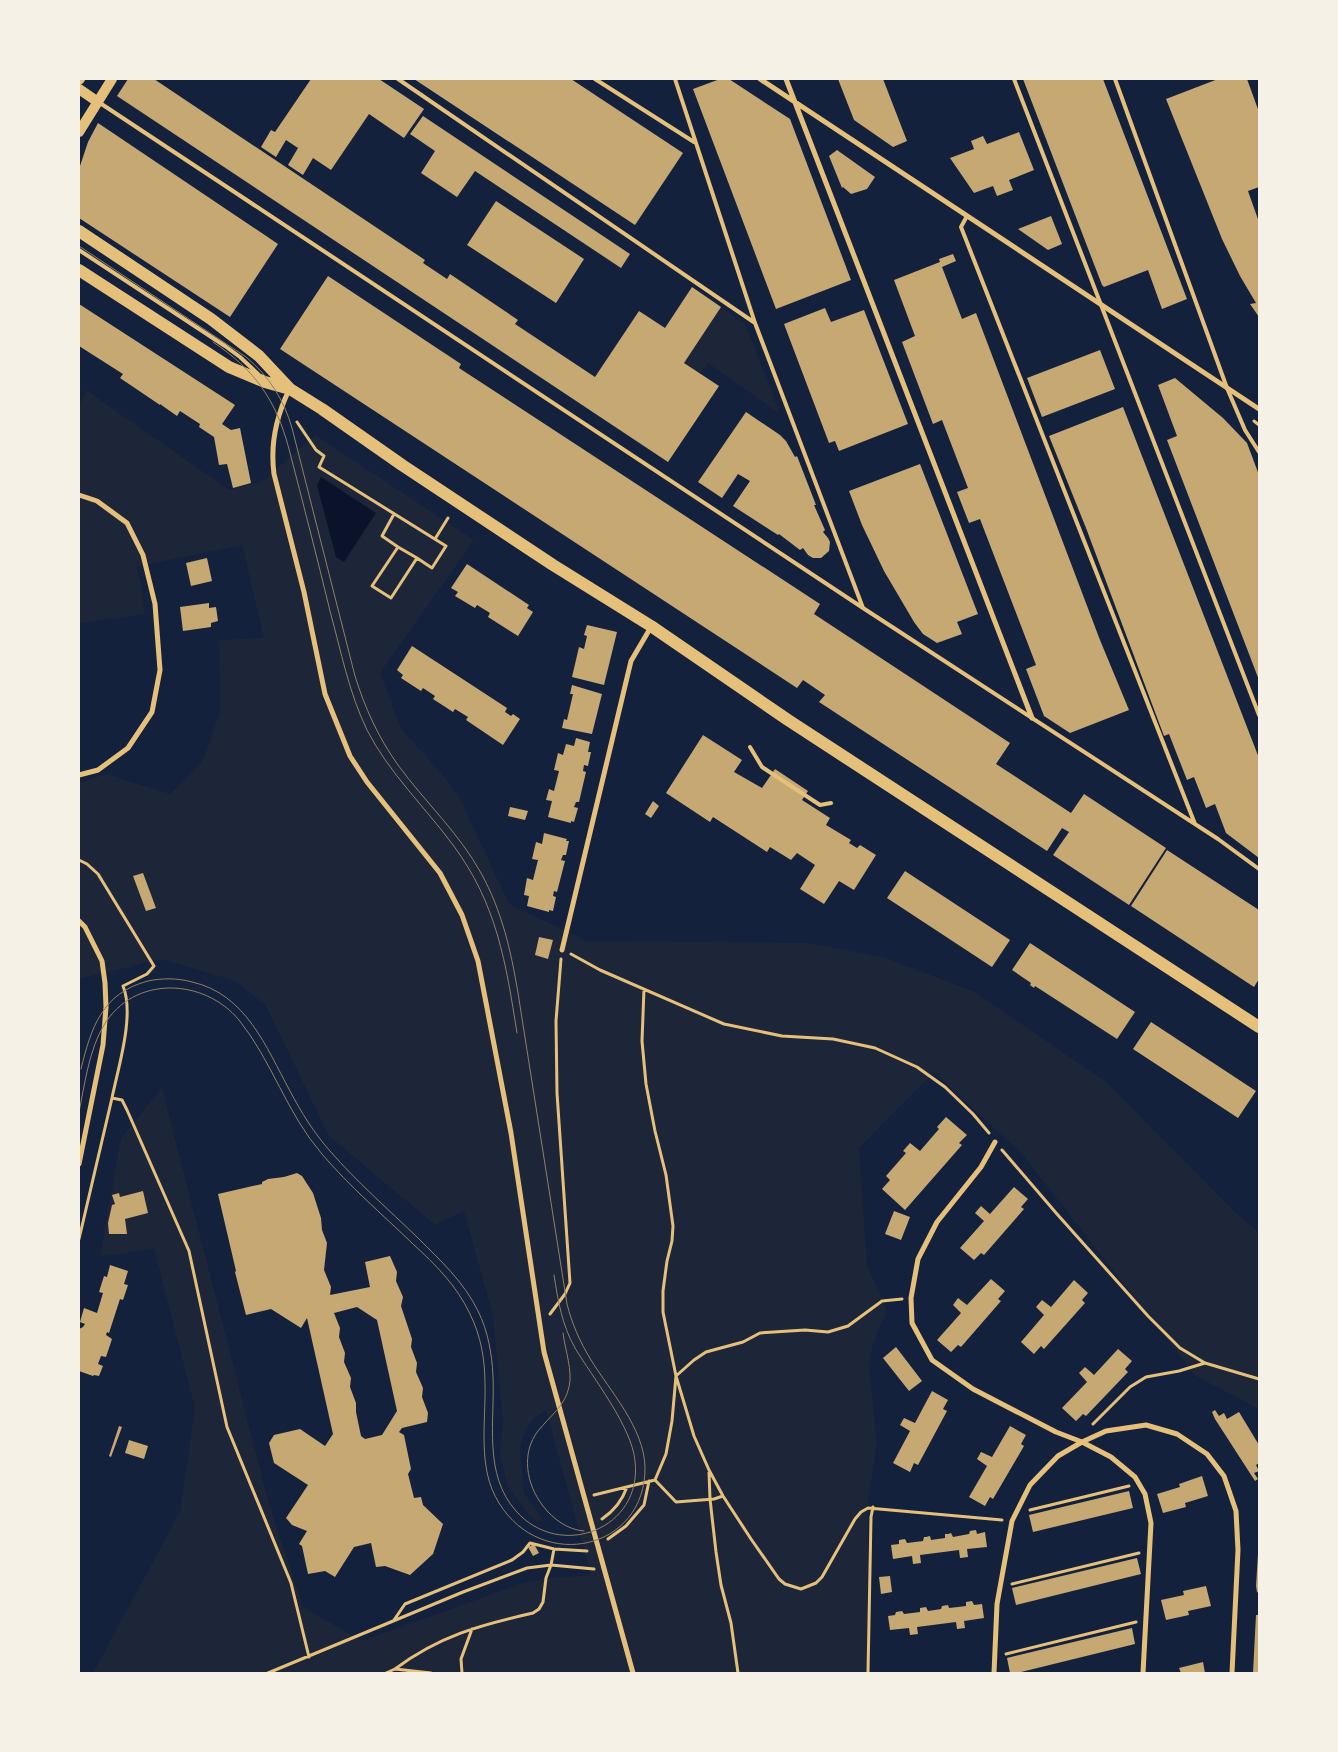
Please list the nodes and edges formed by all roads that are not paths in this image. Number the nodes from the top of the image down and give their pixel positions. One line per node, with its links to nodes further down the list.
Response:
1 (112, 79): 11 (main road)
2 (398, 79): 19 (lane)
3 (595, 79): 13 (lane)
4 (675, 79): 13 (lane)
5 (760, 79): 10 (street)
6 (786, 79): 10 (street)
7 (1014, 79): 18 (lane)
8 (1116, 79): 21 (lane)
9 (79, 89): 11 (main road)
10 (795, 101): 14 (street); 29 (street)
11 (98, 102): 12 (main road); 26 (lane)
12 (79, 132)
13 (695, 143): 19 (lane)
14 (967, 216): 18 (street); 33 (lane)
15 (79, 231): 22 (main road)
16 (79, 250): 20 (lane)
17 (79, 270): 20 (main road)
18 (1101, 304): 21 (street); 28 (lane)
19 (755, 322): 26 (lane)
20 (265, 382): 22 (main road)
21 (1227, 388): 23 (street); 24 (lane)
22 (290, 389): 27 (main road); 41 (street)
23 (1259, 410)
24 (1259, 452)
25 (79, 495): 31 (street)
26 (863, 608): 29 (lane)
27 (651, 626): 36 (street); 37 (main road)
28 (1259, 715)
29 (1032, 718): 33 (lane)
30 (750, 747): 32 (lane)
31 (79, 775)
32 (831, 803)
33 (1195, 824): 34 (lane)
34 (1259, 869)
35 (79, 921): 39 (street)
36 (562, 950)
37 (1259, 1027)
38 (995, 1142): 40 (street)
39 (79, 1164)
40 (1082, 1442): 42 (street); 43 (street); 44 (street)
41 (633, 1673)
42 (994, 1673)
43 (1143, 1673)
44 (1232, 1673)

